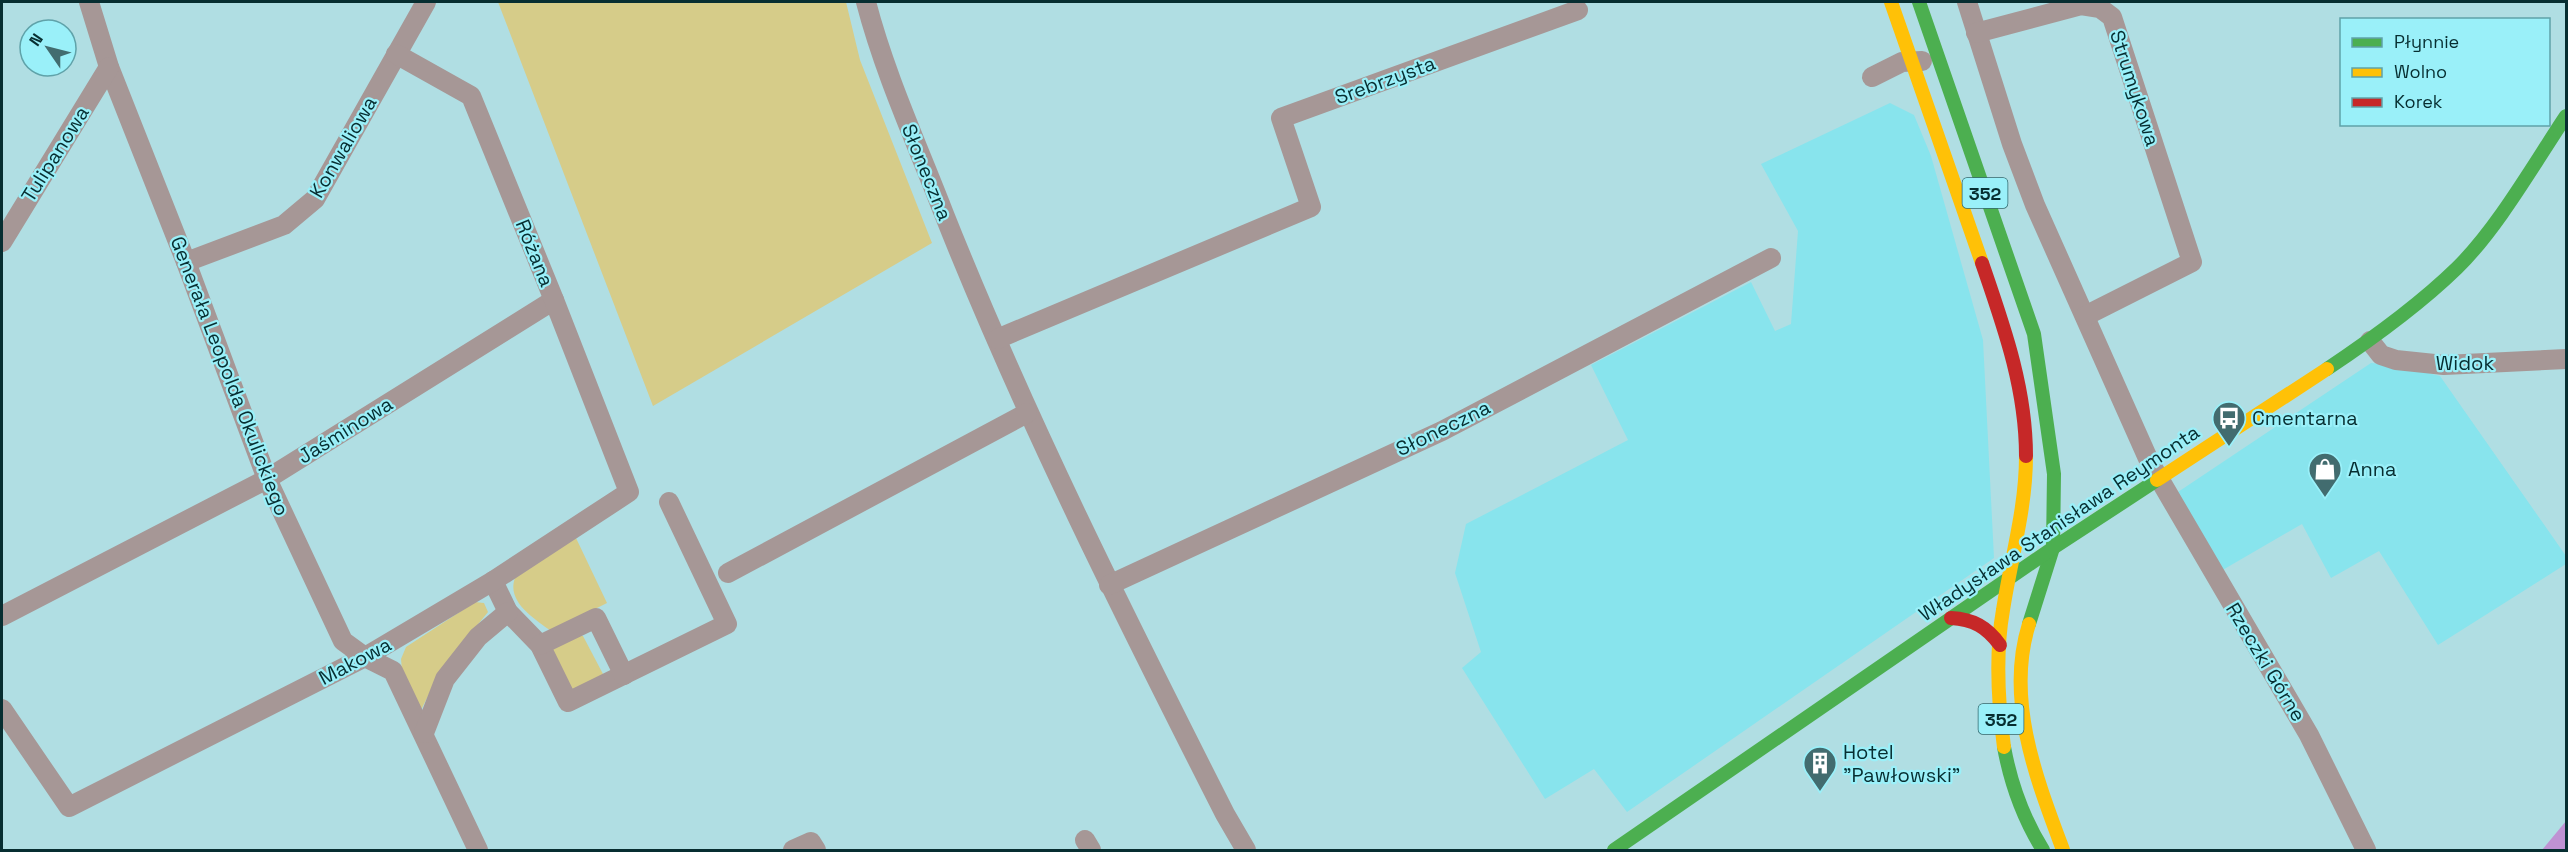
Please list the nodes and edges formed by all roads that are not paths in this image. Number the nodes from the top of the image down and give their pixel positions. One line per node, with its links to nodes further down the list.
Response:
1 (89, 2): 12 (street, Generała Leopolda Okulickiego)
2 (426, 2): 10 (street, Konwaliowa)
3 (866, 2): 21 (street, Słoneczna)
4 (1891, 2): 11 (main road, 352)
5 (1919, 2): 8 (main road, 352)
6 (1967, 2): 9 (street)
7 (1578, 10): 21 (street, Srebrzysta)
8 (1929, 31): 11 (street); 14 (main road, 352)
9 (1976, 33): 20 (street); 20 (street, Strumykowa)
10 (396, 54): 18 (street, Konwaliowa); 19 (street, Różana)
11 (1910, 60): 13 (street); 14 (street); 27 (main road, 352)
12 (109, 67): 16 (street, Tulipanowa); 18 (street, Generała Leopolda Okulickiego)
13 (1872, 77)
14 (1945, 79): 28 (main road, 352)
15 (2566, 116): 22 (main road, Władysława Stanisława Reymonta)
16 (2, 242)
17 (1771, 258): 38 (street, Słoneczna)
18 (186, 262): 26 (street, Generała Leopolda Okulickiego)
19 (554, 300): 26 (street, Jaśminowa); 29 (street, Różana)
20 (2085, 316): 25 (street)
21 (997, 339): 24 (street, Słoneczna)
22 (2370, 341): 23 (street, Widok); 25 (main road, Władysława Stanisława Reymonta)
23 (2566, 359)
24 (1028, 413): 35 (street); 38 (street, Słoneczna)
25 (2157, 478): 33 (main road, Władysława Stanisława Reymonta); 55 (street, Rzeczki Górne)
26 (267, 479): 40 (street, Jaśminowa); 44 (street, Generała Leopolda Okulickiego)
27 (2025, 486): 34 (main road); 36 (main road, 352)
28 (2054, 491): 31 (main road); 34 (main road, 352)
29 (629, 492): 37 (street, Makowa)
30 (669, 502): 45 (street)
31 (2065, 505)
32 (2080, 514): 33 (main road)
33 (2098, 518): 34 (main road, Władysława Stanisława Reymonta)
34 (2052, 548): 36 (main road, Władysława Stanisława Reymonta); 54 (main road, 352)
35 (728, 573)
36 (2008, 580): 41 (main road, Władysława Stanisława Reymonta); 43 (main road, 352)
37 (493, 581): 39 (street); 44 (street, Makowa)
38 (1109, 585): 51 (street, Słoneczna)
39 (508, 612): 42 (street); 47 (street)
40 (2, 616)
41 (1951, 618): 43 (main road); 52 (main road, Władysława Stanisława Reymonta)
42 (540, 645): 45 (street); 45 (street)
43 (2000, 645): 53 (main road, 352)
44 (365, 657): 46 (street, Makowa); 47 (street, Generała Leopolda Okulickiego)
45 (624, 675)
46 (2, 709)
47 (424, 733): 48 (street, Generała Leopolda Okulickiego)
48 (478, 850)
49 (793, 850): 50 (street)
50 (816, 850)
51 (1246, 850)
52 (1614, 850)
53 (2043, 850)
54 (2062, 850)
55 (2366, 850)

